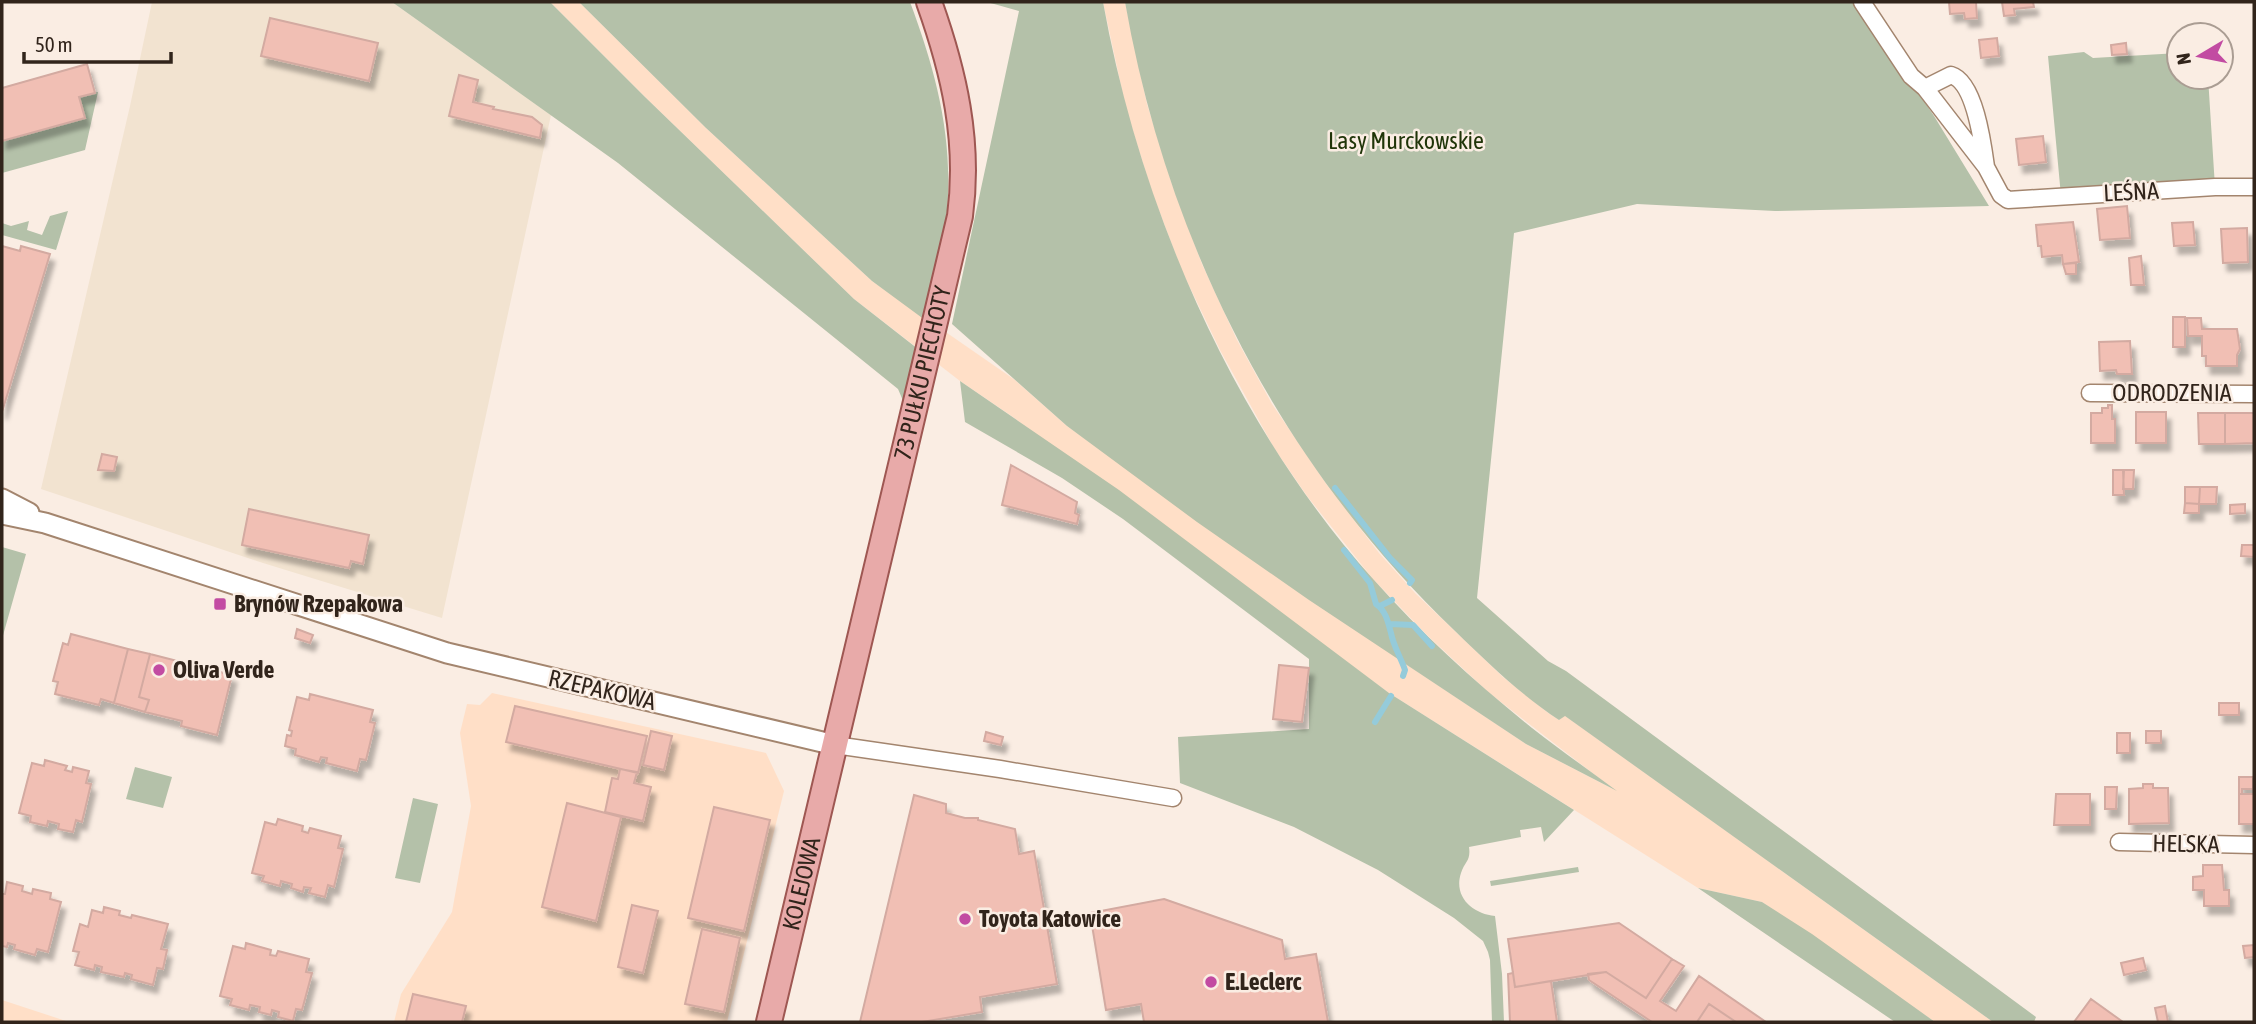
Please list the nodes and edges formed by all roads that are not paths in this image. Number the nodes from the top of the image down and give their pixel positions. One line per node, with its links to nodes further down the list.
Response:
1 (929, 2): 11 (main road, 73 PUŁKU PIECHOTY)
2 (1862, 2): 3 (street)
3 (1925, 88): 4 (street); 4 (street)
4 (1986, 167): 5 (street, LEŚNA)
5 (2254, 187)
6 (2090, 393): 7 (street, ODRODZENIA)
7 (2254, 394)
8 (2, 499): 10 (street, RZEPAKOWA)
9 (2, 514): 10 (street, RZEPAKOWA)
10 (45, 523): 11 (street, RZEPAKOWA)
11 (835, 745): 12 (street, RZEPAKOWA); 15 (main road, KOLEJOWA)
12 (1173, 798)
13 (2119, 842): 14 (street, HELSKA)
14 (2254, 845)
15 (769, 1022)

